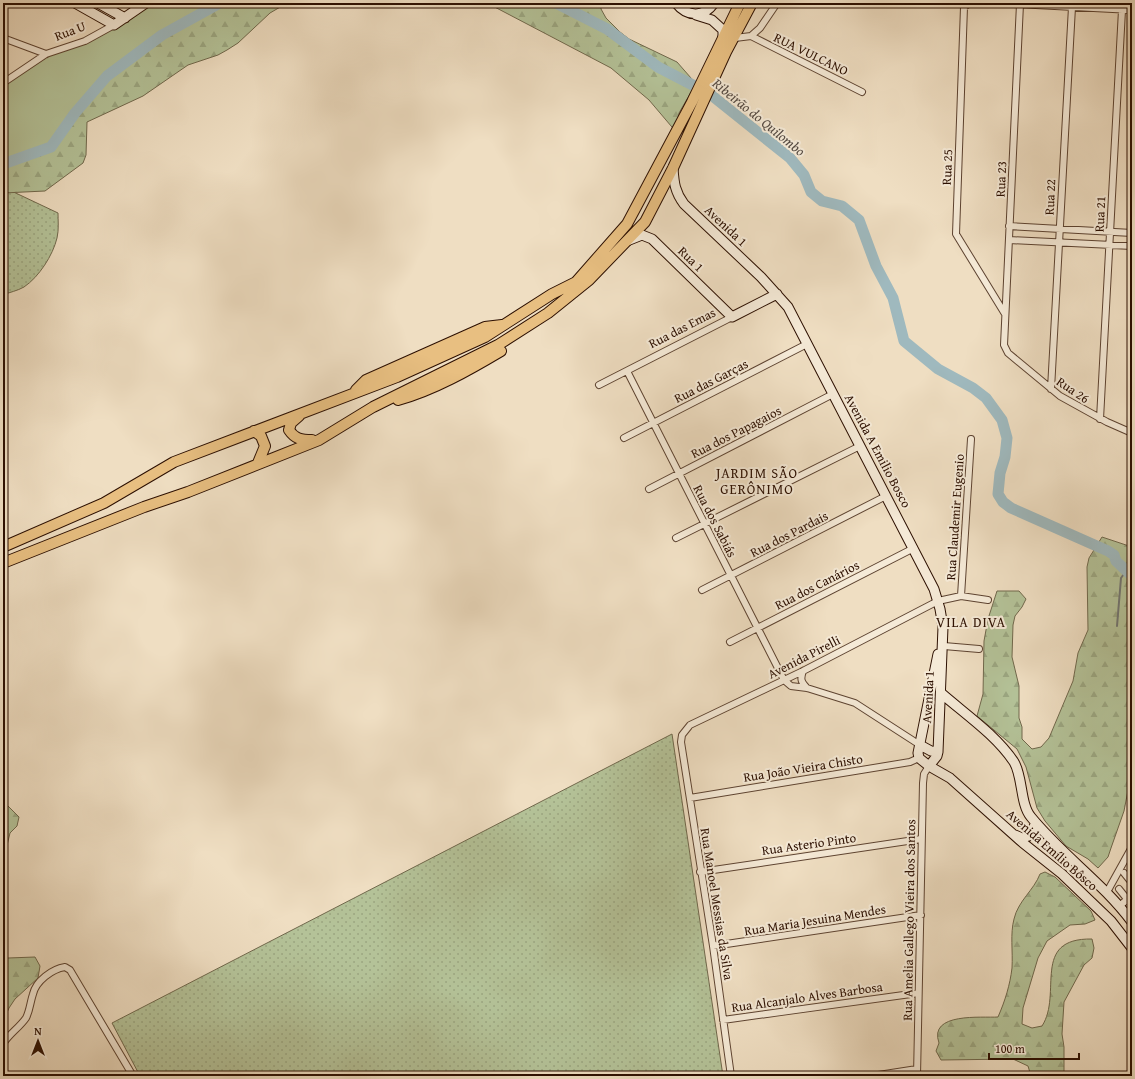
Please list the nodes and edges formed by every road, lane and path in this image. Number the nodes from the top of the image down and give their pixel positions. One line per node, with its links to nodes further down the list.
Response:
1 (75, 3): 17 (main road)
2 (98, 3): 16 (main road)
3 (146, 3): 16 (main road, Rua U)
4 (676, 3): 15 (main road)
5 (714, 3): 15 (main road)
6 (740, 3): 21 (main road)
7 (752, 3): 20 (main road)
8 (777, 3): 18 (street)
9 (970, 3): 37 (street, Rua 25)
10 (995, 3): 11 (street)
11 (1020, 4): 12 (street); 27 (street, Rua 23)
12 (1072, 7): 13 (street); 28 (street, Rua 22)
13 (1122, 10): 14 (street); 29 (street, Rua 21)
14 (1132, 10)
15 (694, 14): 21 (main road)
16 (125, 18): 17 (main road, Rua U)
17 (114, 25): 22 (street, Rua U)
18 (751, 36): 20 (street); 25 (street, RUA VULCANO)
19 (3, 38): 22 (street)
20 (735, 38): 23 (main road)
21 (723, 39): 23 (main road)
22 (46, 54): 24 (street, Rua U)
23 (708, 82): 26 (main road); 45 (main road)
24 (3, 83)
25 (862, 92)
26 (673, 168): 32 (main road); 36 (main road, Avenida 1)
27 (1010, 226): 28 (street); 31 (street, Rua 23)
28 (1060, 229): 29 (street); 33 (street, Rua 22)
29 (1110, 232): 30 (street); 34 (street, Rua 21)
30 (1132, 233)
31 (1009, 240): 33 (street); 37 (street, Rua 23)
32 (627, 241): 38 (main road, Rua 1); 52 (main road)
33 (1059, 242): 34 (street); 43 (street, Rua 22)
34 (1110, 244): 35 (street); 46 (street, Rua 21)
35 (1132, 246)
36 (777, 294): 38 (main road, Rua das Emas); 39 (main road, Avenida A Emilio Bosco)
37 (1005, 314): 40 (street, Rua 23)
38 (732, 317): 41 (street, Rua das Emas)
39 (808, 344): 44 (main road, Avenida A Emilio Bosco); 47 (street, Rua das Garças)
40 (1008, 353): 43 (street, Rua 26)
41 (627, 371): 42 (street, Rua das Emas); 47 (street, Rua dos Sabiás)
42 (599, 385)
43 (1051, 389): 46 (street, Rua 26)
44 (833, 394): 53 (main road, Avenida A Emilio Bosco); 55 (street, Rua dos Papagaios)
45 (302, 413): 48 (main road); 52 (main road)
46 (1100, 419): 49 (street, Rua 26)
47 (653, 422): 50 (street, Rua das Garças); 55 (street, Rua dos Sabiás)
48 (254, 431): 54 (main road); 60 (main road)
49 (1132, 433)
50 (624, 438)
51 (971, 439): 65 (street, Rua Claudemir Eugenio)
52 (319, 440): 54 (main road)
53 (860, 446): 57 (main road, Avenida A Emilio Bosco); 58 (street)
54 (258, 463): 62 (main road)
55 (679, 474): 56 (street, Rua dos Papagaios); 58 (street, Rua dos Sabiás)
56 (649, 489)
57 (886, 496): 61 (main road, Avenida A Emilio Bosco); 63 (street, Rua dos Pardais)
58 (705, 524): 59 (street); 63 (street, Rua dos Sabiás)
59 (676, 538)
60 (3, 547)
61 (914, 548): 67 (main road, Avenida A Emilio Bosco); 69 (street, Rua dos Canários)
62 (3, 564)
63 (731, 576): 64 (street, Rua dos Pardais); 69 (street, Rua dos Sabiás)
64 (702, 590)
65 (961, 596): 66 (street); 67 (street, Avenida Pirelli)
66 (988, 600)
67 (938, 601): 68 (main road, Avenida A Emilio Bosco); 73 (street, Avenida Pirelli)
68 (943, 627): 71 (main road, Avenida 1); 78 (main road)
69 (758, 628): 70 (street, Rua dos Canários); 74 (street, Rua dos Sabiás)
70 (730, 642)
71 (944, 646): 72 (street); 76 (main road, Avenida 1)
72 (978, 649)
73 (803, 671): 74 (street, Avenida Pirelli); 75 (street)
74 (784, 680): 75 (street); 77 (street, Avenida Pirelli)
75 (807, 688): 78 (street)
76 (941, 693): 79 (main road, Avenida 1); 83 (main road, Avenida Emílio Bôsco)
77 (682, 735): 82 (street, Rua Manoel Messias da Silva)
78 (920, 745): 79 (main road); 80 (main road)
79 (938, 752): 81 (main road, Avenida 1)
80 (919, 758): 81 (main road, Avenida Emílio Bôsco); 82 (street, Rua João Vieira Chisto)
81 (929, 766): 84 (main road, Avenida Emílio Bôsco); 85 (street, Rua Amelia Gallego Vieira dos Santos)
82 (690, 798): 87 (street, Rua Manoel Messias da Silva)
83 (1036, 823): 84 (main road); 91 (main road, Avenida Emílio Bôsco)
84 (1014, 835): 96 (main road, Avenida Emílio Bôsco)
85 (921, 839): 87 (street, Rua Asterio Pinto); 94 (street, Rua Amelia Gallego Vieira dos Santos)
86 (1132, 847): 91 (street)
87 (700, 872): 97 (street, Rua Manoel Messias da Silva)
88 (1124, 873): 89 (street)
89 (1132, 883)
90 (1119, 889): 92 (street)
91 (1107, 892): 93 (main road, Avenida Emílio Bôsco)
92 (1130, 898): 93 (street)
93 (1121, 909): 95 (main road, Avenida Emílio Bôsco); 96 (main road)
94 (921, 915): 97 (street, Rua Maria Jesuina Mendes); 99 (street, Rua Amelia Gallego Vieira dos Santos)
95 (1132, 922)
96 (1116, 927): 98 (main road, Avenida Emílio Bôsco)
97 (713, 946): 100 (street, Rua Manoel Messias da Silva)
98 (1132, 948)
99 (918, 993): 100 (street, Rua Alcanjalo Alves Barbosa); 102 (street, Rua Amelia Gallego Vieira dos Santos)
100 (723, 1020): 104 (street, Rua Manoel Messias da Silva)
101 (3, 1044): 103 (street)
102 (917, 1073): 105 (street)
103 (133, 1076)
104 (731, 1076)
105 (872, 1076)

